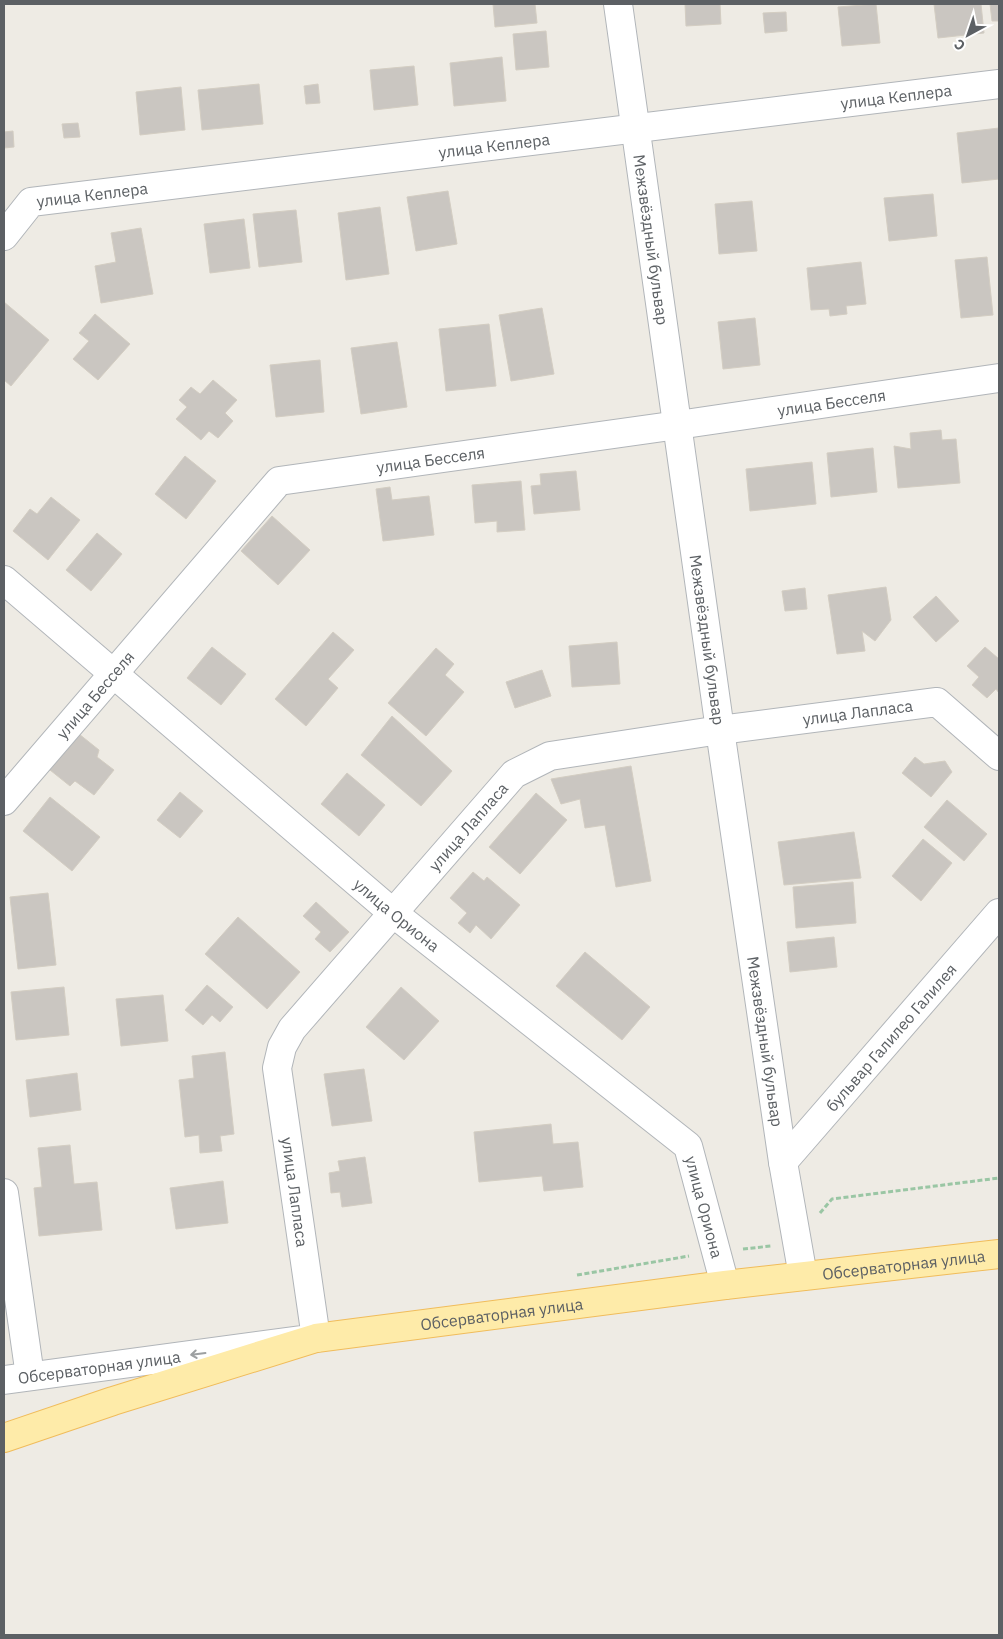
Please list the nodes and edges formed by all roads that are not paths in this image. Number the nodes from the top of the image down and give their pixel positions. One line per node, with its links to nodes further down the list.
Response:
1 (618, 4): 3 (street, Межзвёздный бульвар)
2 (999, 84): 3 (street, улица Кеплера)
3 (636, 128): 4 (street, улица Кеплера); 6 (street, Межзвёздный бульвар)
4 (4, 236)
5 (999, 378): 6 (street, улица Бесселя)
6 (678, 425): 8 (street, улица Бесселя); 9 (street, Межзвёздный бульвар)
7 (4, 580): 8 (street, улица Ориона)
8 (114, 674): 11 (street, улица Бесселя); 12 (street, улица Ориона)
9 (720, 730): 10 (street, улица Лапласа); 12 (street, улица Лапласа); 14 (street, Межзвёздный бульвар)
10 (999, 756)
11 (4, 801)
12 (393, 913): 18 (street, улица Ориона); 19 (street, улица Лапласа)
13 (999, 913): 14 (street, бульвар Галилео Галилея)
14 (783, 1162): 17 (street, Межзвёздный бульвар)
15 (4, 1194): 20 (street)
16 (999, 1254): 17 (main road, Обсерваторная улица)
17 (802, 1276): 18 (main road, Обсерваторная улица)
18 (724, 1285): 19 (main road, Обсерваторная улица)
19 (316, 1338): 20 (street, Обсерваторная улица, one-way to 20); 21 (main road)
20 (17, 1378)
21 (4, 1438)

